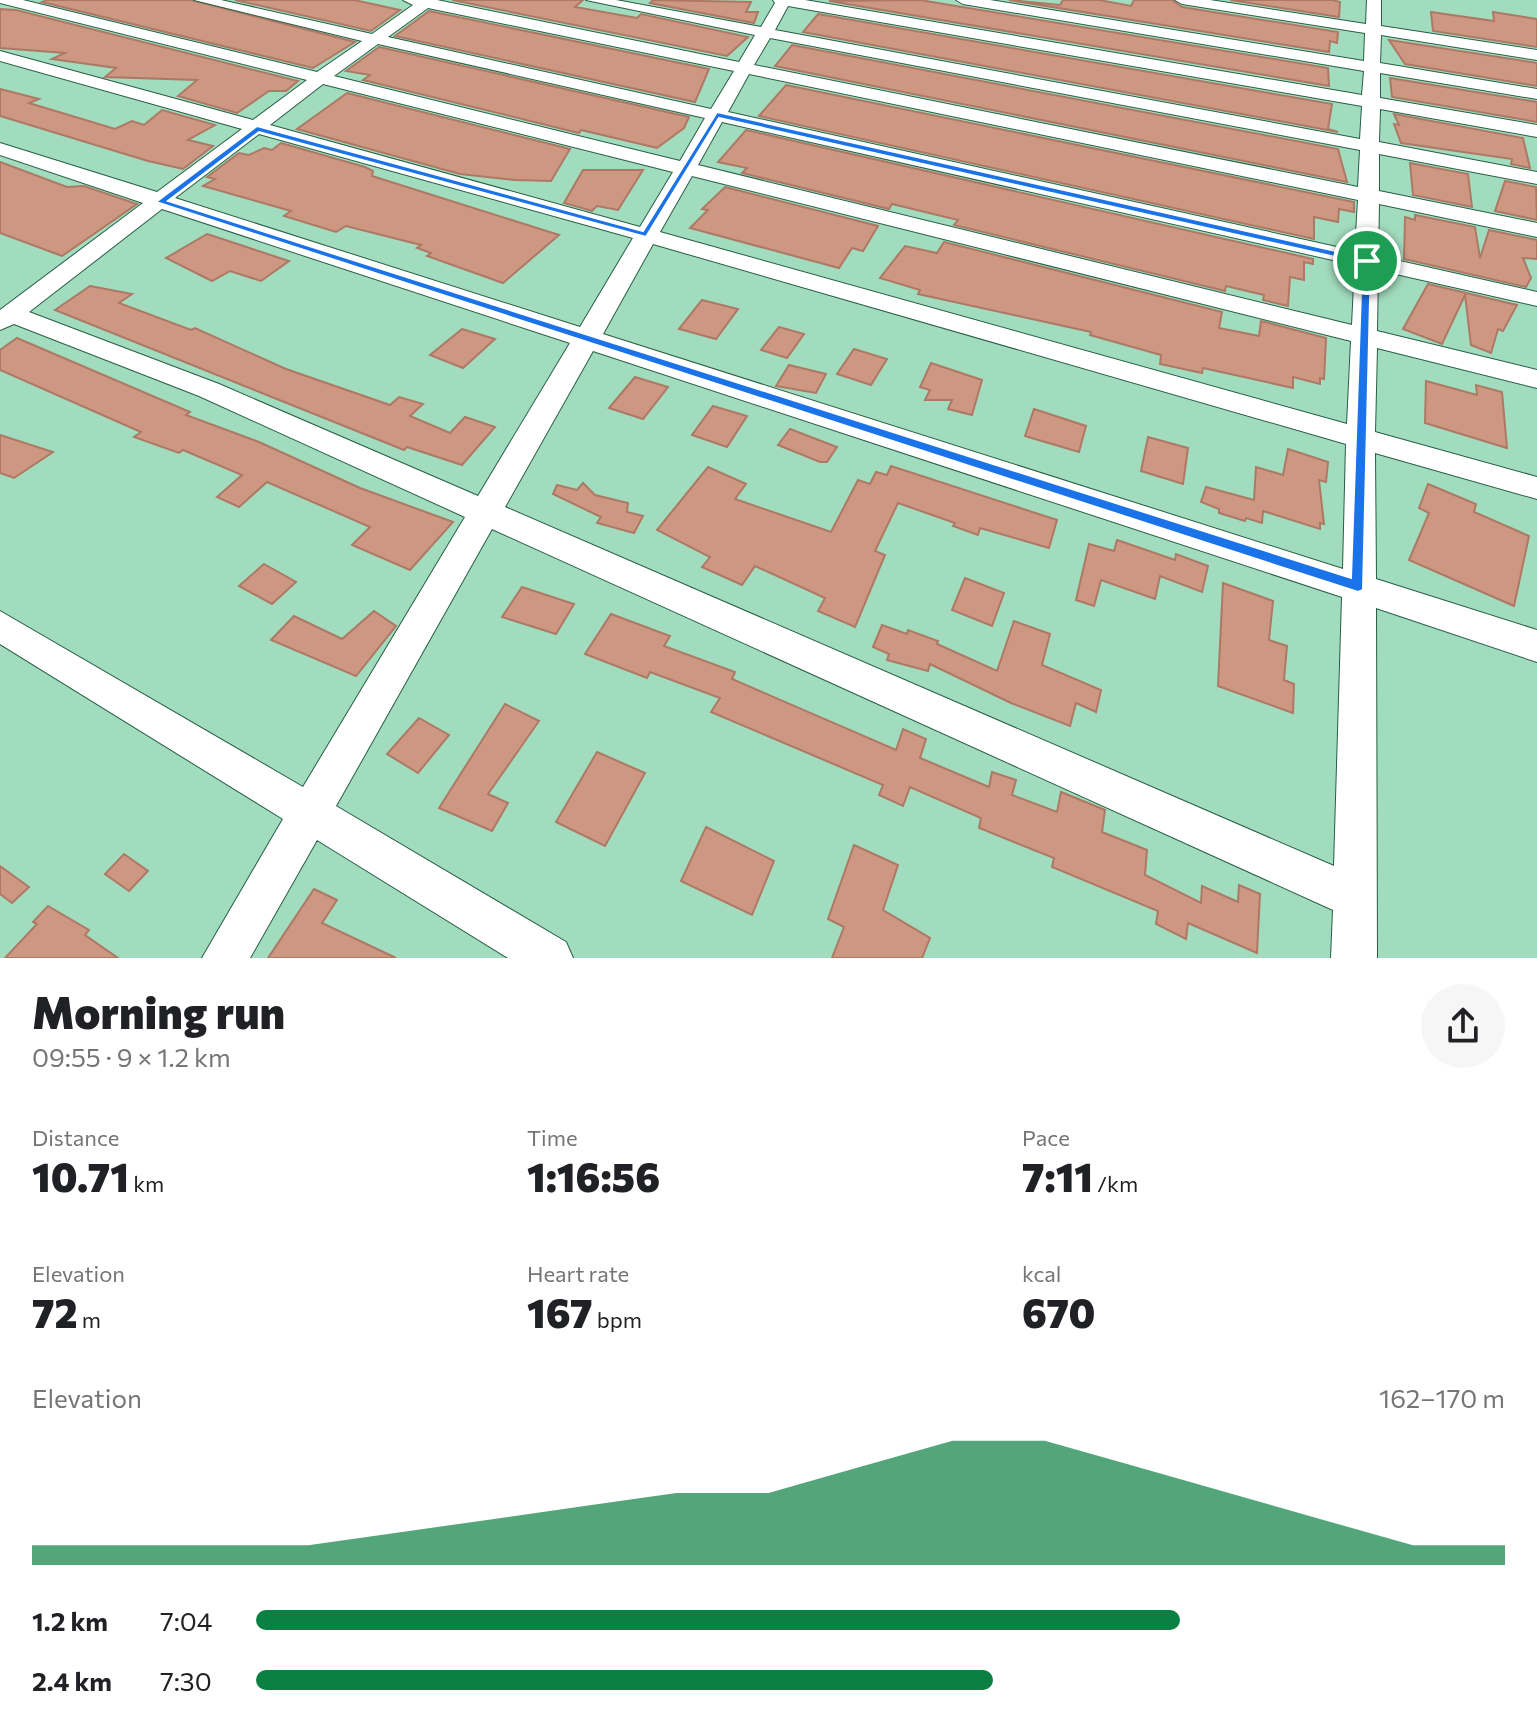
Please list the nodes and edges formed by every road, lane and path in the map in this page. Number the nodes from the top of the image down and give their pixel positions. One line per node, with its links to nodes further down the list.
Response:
1 (5, 0): 15 (street)
2 (201, 0): 10 (street)
3 (593, 0): 9 (street)
4 (783, 0): 9 (street); 17 (street)
5 (963, 0): 14 (street)
6 (1182, 0): 8 (street)
7 (422, 1): 10 (street); 13 (street)
8 (1373, 15): 11 (street); 14 (street)
9 (766, 32): 13 (street); 21 (street)
10 (377, 39): 15 (street); 18 (street)
11 (1537, 55)
12 (0, 56): 19 (street)
13 (743, 68): 18 (street); 25 (street)
14 (1371, 68): 16 (street); 17 (street)
15 (320, 78): 19 (street); 23 (street)
16 (1537, 94)
17 (1371, 103): 20 (street); 21 (street)
18 (717, 115): 23 (street); 29 (street)
19 (257, 129): 26 (street); 28 (street)
20 (1537, 131)
21 (1370, 147): 24 (street); 25 (street)
22 (0, 149): 26 (street)
23 (686, 167): 28 (street); 32 (street)
24 (1537, 178)
25 (1368, 195): 27 (street); 29 (street)
26 (161, 202): 31 (street); 33 (street)
27 (1537, 230)
28 (646, 235): 33 (street); 35 (street)
29 (1367, 261): 30 (street); 32 (street)
30 (1537, 299)
31 (3, 319): 37 (street)
32 (1363, 336): 34 (street); 35 (street)
33 (587, 337): 37 (street); 38 (street)
34 (1537, 379)
35 (1361, 439): 36 (street); 38 (street)
36 (1537, 488)
37 (486, 513): 41 (street); 42 (street)
38 (1358, 586): 40 (street); 42 (street)
39 (0, 626): 41 (street)
40 (1537, 646)
41 (312, 811): 43 (street); 44 (street)
42 (1356, 898): 45 (street)
43 (225, 958)
44 (550, 958)
45 (1354, 958)

